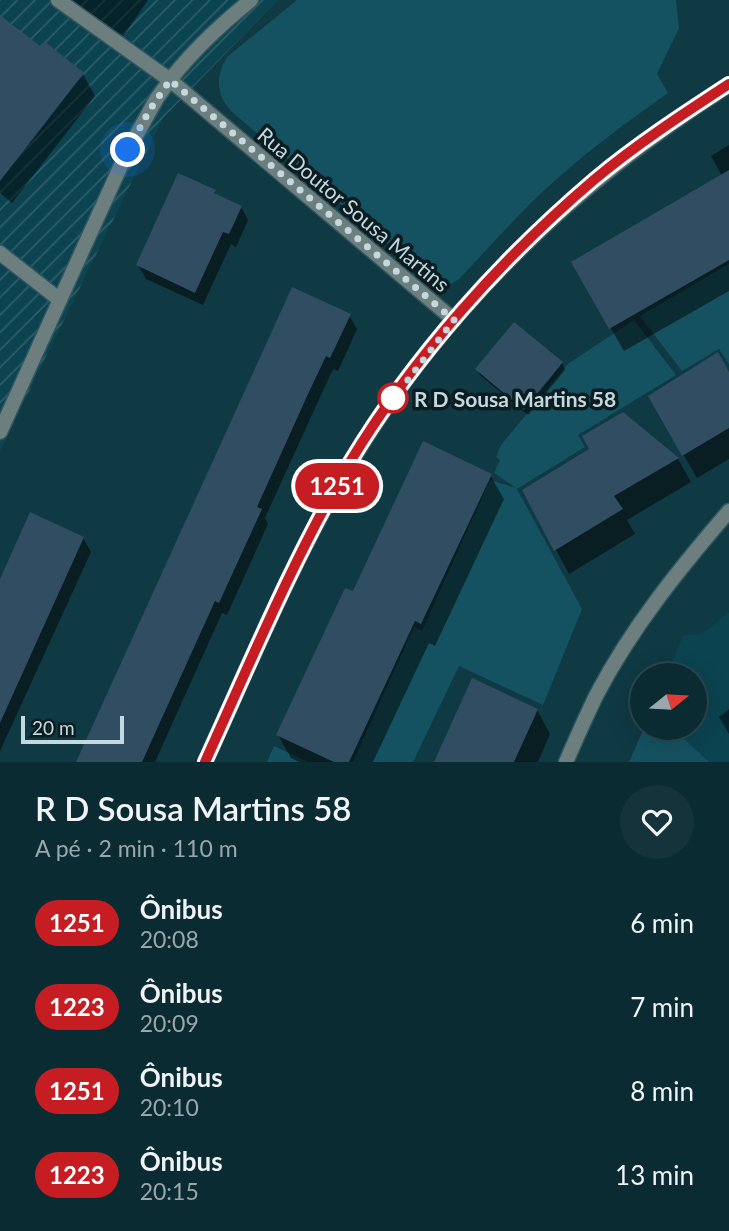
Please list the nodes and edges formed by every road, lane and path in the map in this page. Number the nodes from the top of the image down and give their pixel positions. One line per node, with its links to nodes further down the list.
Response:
1 (58, 0): 3 (street, Rua Doutor Sousa Martins)
2 (251, 0): 3 (street)
3 (170, 80): 6 (street); 7 (street, Rua Doutor Sousa Martins)
4 (729, 85): 7 (street)
5 (0, 253): 6 (street)
6 (60, 300): 8 (street)
7 (454, 320): 10 (street, Rua Doutor Sousa Martins)
8 (0, 432)
9 (729, 511): 11 (street)
10 (205, 762)
11 (566, 762)

